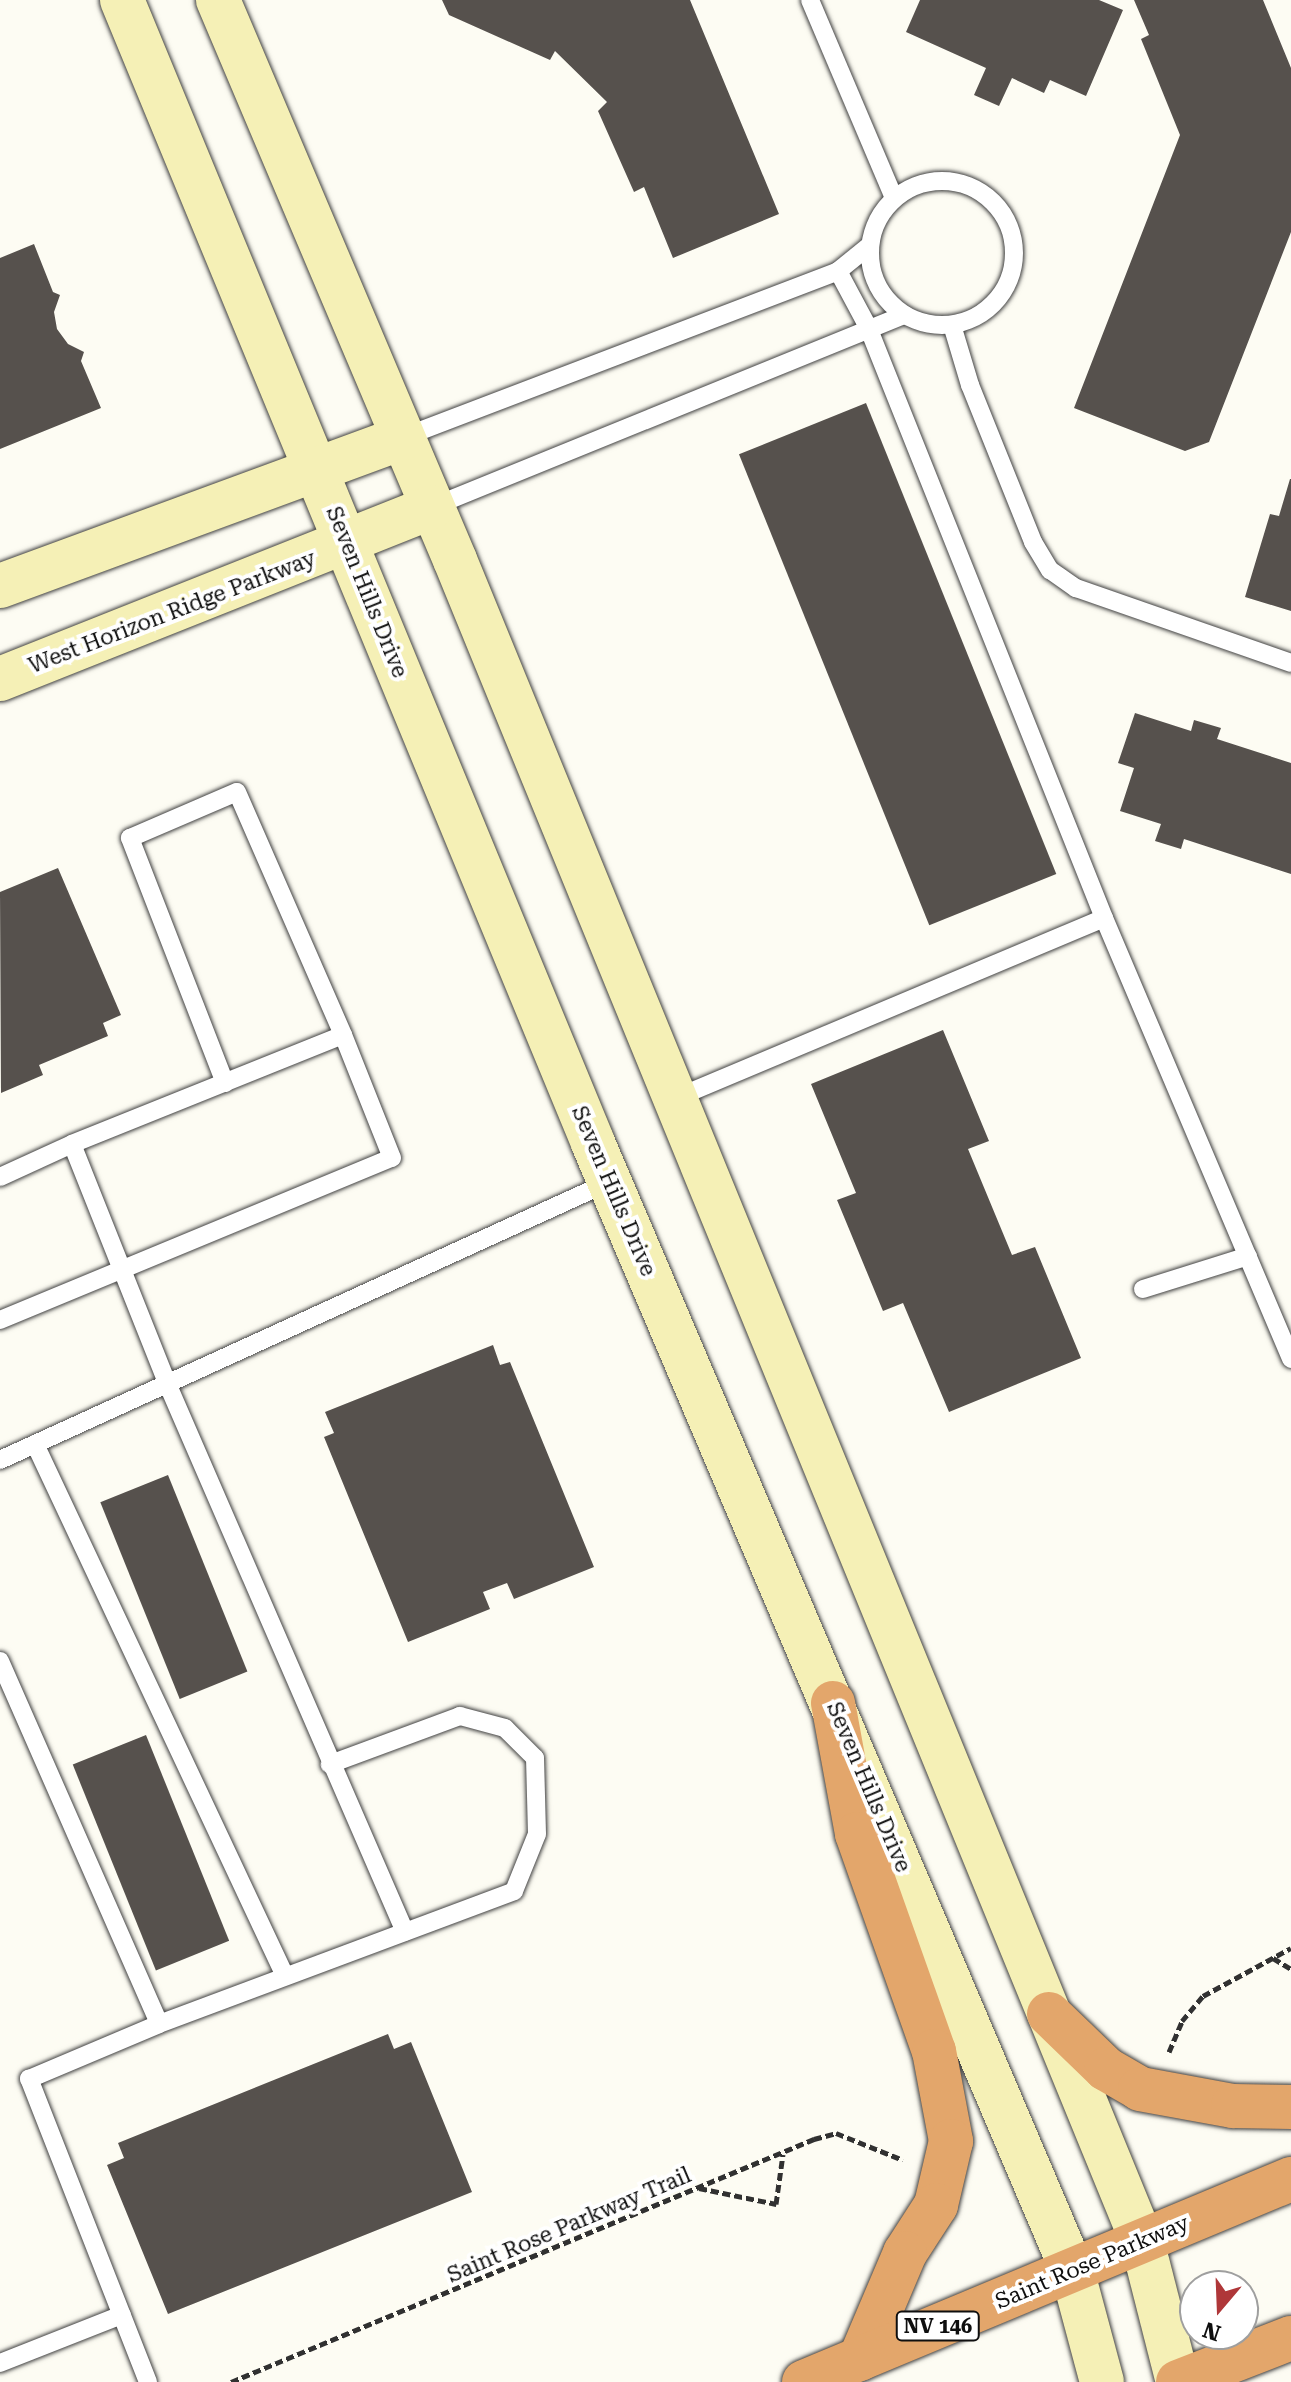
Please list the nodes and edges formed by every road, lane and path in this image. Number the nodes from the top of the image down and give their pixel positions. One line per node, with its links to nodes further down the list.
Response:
1 (122, 0): 11 (main road, Seven Hills Drive)
2 (218, 0): 10 (main road)
3 (810, 0): 4 (lane)
4 (894, 198): 5 (lane); 8 (lane)
5 (869, 246): 6 (lane); 7 (lane)
6 (838, 271): 9 (lane); 10 (lane)
7 (904, 315): 8 (lane); 9 (lane)
8 (952, 325): 15 (lane)
9 (868, 327): 12 (lane); 17 (lane)
10 (402, 438): 11 (main road); 12 (main road)
11 (317, 467): 13 (main road, Seven Hills Drive); 14 (main road)
12 (432, 507): 13 (main road, West Horizon Ridge Parkway); 20 (main road)
13 (347, 545): 16 (main road, West Horizon Ridge Parkway); 23 (main road, Seven Hills Drive)
14 (0, 586)
15 (1291, 663)
16 (0, 679)
17 (1104, 918): 20 (lane); 24 (lane)
18 (343, 1035): 19 (lane); 19 (lane); 25 (lane)
19 (225, 1083): 21 (lane)
20 (676, 1098): 40 (main road)
21 (72, 1144): 22 (lane); 25 (lane)
22 (0, 1177)
23 (610, 1181): 29 (lane); 33 (main road, Seven Hills Drive)
24 (1248, 1256): 26 (lane); 28 (lane)
25 (122, 1270): 27 (lane); 29 (lane)
26 (1143, 1289)
27 (0, 1320)
28 (1291, 1359)
29 (167, 1383): 30 (lane); 34 (lane)
30 (35, 1444): 31 (lane); 39 (lane)
31 (0, 1460)
32 (0, 1661): 41 (lane)
33 (833, 1703): 49 (main road, Seven Hills Drive); 52 (highway)
34 (330, 1764): 35 (lane); 35 (lane)
35 (405, 1932): 39 (lane)
36 (1291, 1948): 37 (path)
37 (1273, 1958): 38 (path); 42 (path)
38 (1291, 1969)
39 (285, 1976): 41 (lane)
40 (1049, 2014): 43 (highway); 48 (main road)
41 (159, 2024): 50 (lane)
42 (1166, 2059)
43 (1291, 2107)
44 (783, 2153): 45 (path, Saint Rose Parkway Trail); 47 (path, Saint Rose Parkway Trail); 47 (path)
45 (907, 2162)
46 (1291, 2179): 48 (highway, Saint Rose Parkway / NV 146)
47 (699, 2188): 55 (path, Saint Rose Parkway Trail)
48 (1142, 2241): 49 (highway, Saint Rose Parkway / NV 146); 58 (main road)
49 (1072, 2270): 52 (highway, Saint Rose Parkway / NV 146); 57 (main road, Seven Hills Drive)
50 (122, 2315): 53 (lane); 54 (lane)
51 (1291, 2338): 58 (highway)
52 (860, 2359): 56 (highway, Saint Rose Parkway / NV 146)
53 (0, 2363)
54 (148, 2382)
55 (231, 2382)
56 (804, 2382)
57 (1102, 2382)
58 (1178, 2382)

